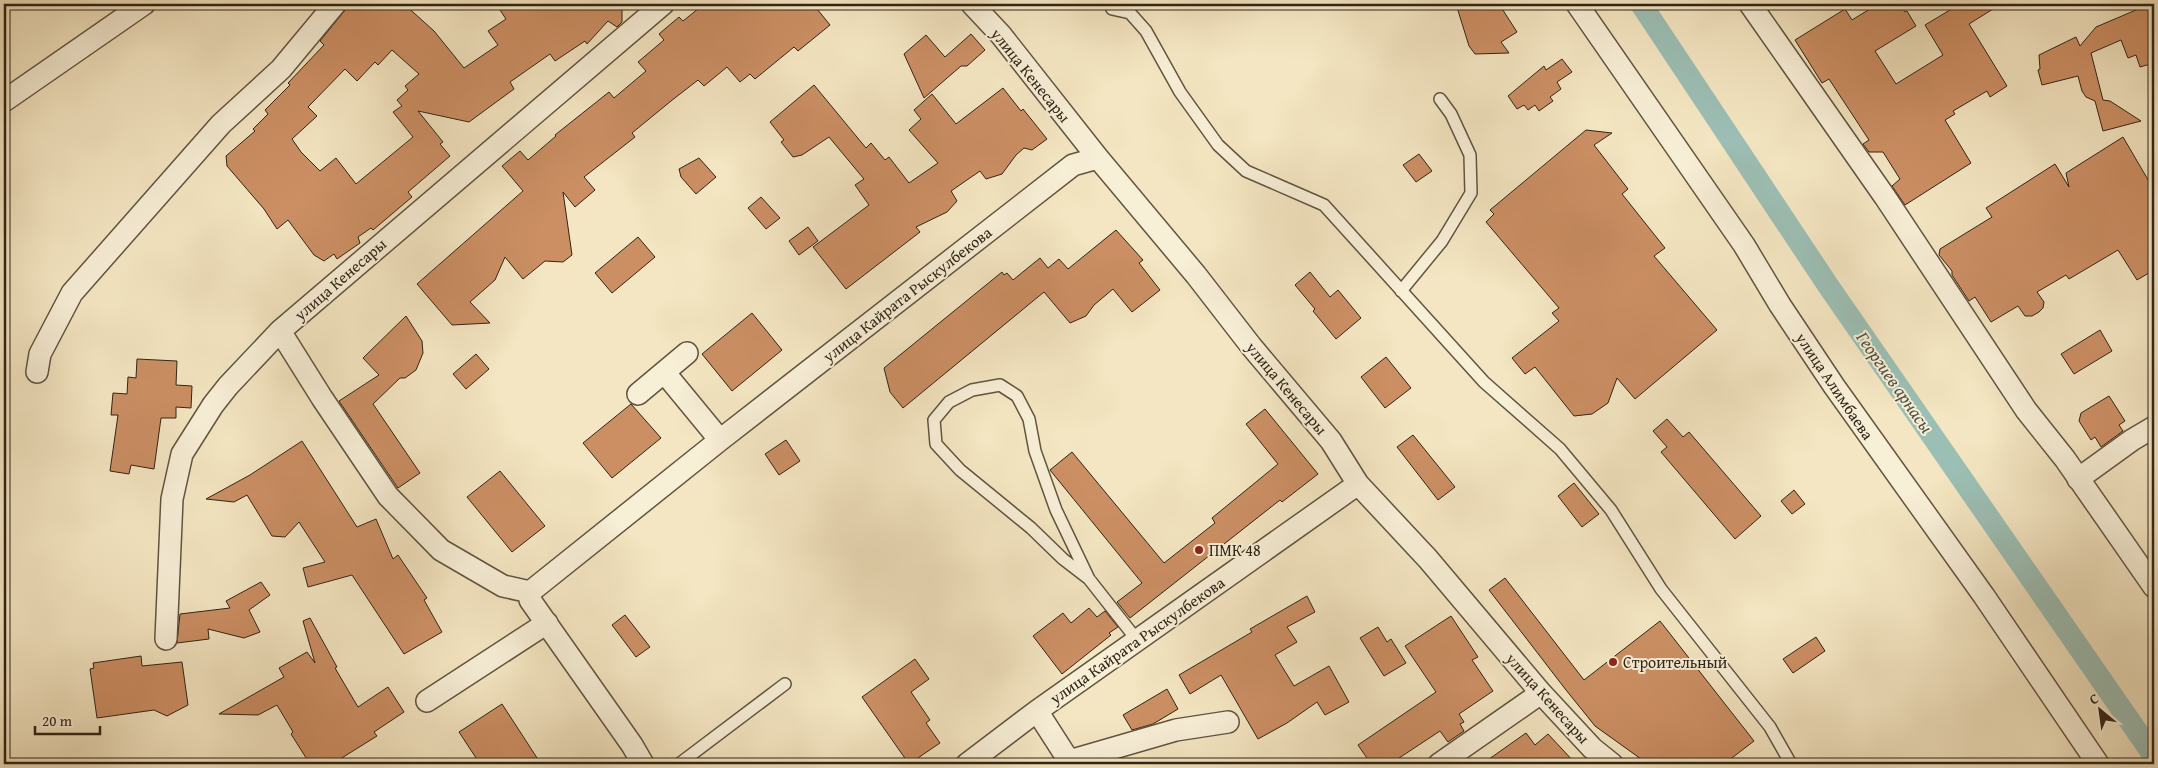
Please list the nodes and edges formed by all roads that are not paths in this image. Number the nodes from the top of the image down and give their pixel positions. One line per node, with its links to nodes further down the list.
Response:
1 (144, 4): 9 (street)
2 (663, 4): 12 (street, улица Кенесары)
3 (972, 4): 10 (street, улица Кенесары)
4 (1577, 4): 39 (street, улица Алимбаева)
5 (1750, 4): 19 (street)
6 (331, 5): 14 (street)
7 (1112, 9): 11 (lane)
8 (1440, 99): 11 (lane)
9 (4, 101)
10 (1098, 158): 18 (street, улица Кайрата Рыскулбекова); 20 (street, улица Кенесары)
11 (1401, 291): 38 (lane)
12 (280, 331): 23 (street); 25 (street, улица Кенесары)
13 (688, 353): 15 (street)
14 (37, 372)
15 (664, 372): 16 (street); 18 (street)
16 (638, 394)
17 (2154, 427): 19 (street)
18 (720, 440): 23 (street, улица Кайрата Рыскулбекова)
19 (2078, 479): 22 (street)
20 (1358, 484): 26 (street, улица Кайрата Рыскулбекова); 28 (street, улица Кенесары)
21 (1089, 579): 21 (lane); 26 (lane)
22 (2154, 587)
23 (530, 592): 24 (street)
24 (547, 622): 29 (street); 33 (street)
25 (166, 639)
26 (1137, 640): 30 (street, улица Кайрата Рыскулбекова)
27 (785, 684): 34 (lane)
28 (1541, 693): 36 (street); 37 (street, улица Кенесары)
29 (427, 701)
30 (1037, 711): 32 (street); 35 (street, улица Кайрата Рыскулбекова)
31 (1228, 722): 32 (street)
32 (1070, 763)
33 (643, 764)
34 (679, 764)
35 (967, 764)
36 (1439, 764)
37 (1612, 764)
38 (1791, 764)
39 (2098, 764)

